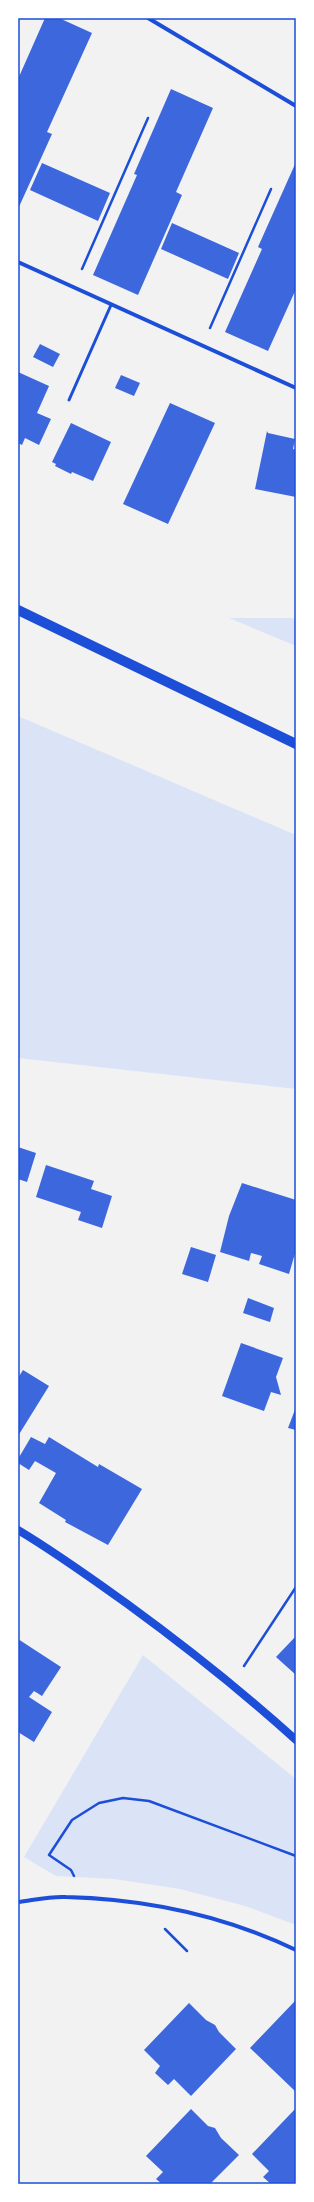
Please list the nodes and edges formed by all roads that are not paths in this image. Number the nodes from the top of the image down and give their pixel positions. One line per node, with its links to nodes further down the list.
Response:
1 (148, 18): 2 (street)
2 (296, 106)
3 (18, 262): 4 (street)
4 (111, 305): 5 (street); 6 (lane)
5 (296, 388)
6 (69, 400)
7 (18, 610): 8 (main road)
8 (296, 744)
9 (18, 1530): 10 (main road)
10 (296, 1740)
11 (18, 1902): 12 (street)
12 (296, 1950)

